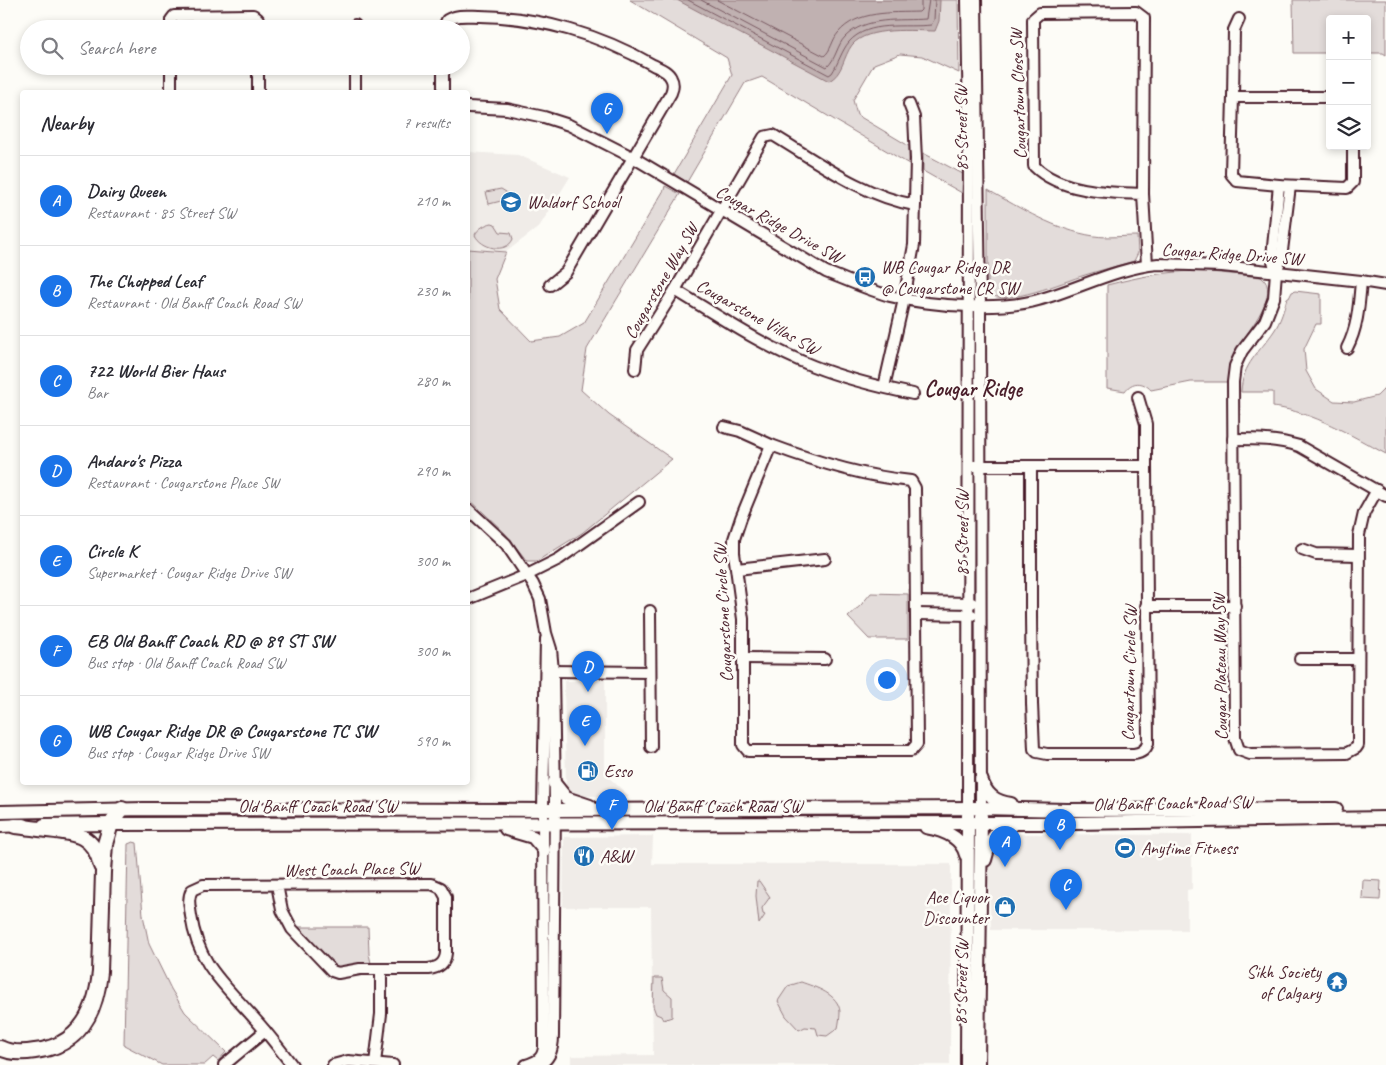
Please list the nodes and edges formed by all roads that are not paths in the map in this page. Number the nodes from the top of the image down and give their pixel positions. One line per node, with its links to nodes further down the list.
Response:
1 (967, 0): 33 (street, 85 Street SW)
2 (976, 0): 34 (street, 85 Street SW)
3 (1239, 19): 15 (street)
4 (171, 20): 5 (street)
5 (258, 20)
6 (447, 20): 20 (street)
7 (171, 75): 11 (street)
8 (258, 75): 12 (street)
9 (355, 75): 13 (street)
10 (443, 75): 14 (street)
11 (171, 90)
12 (258, 90)
13 (355, 90)
14 (443, 90)
15 (1233, 98): 16 (street); 21 (street)
16 (1326, 98)
17 (909, 104): 24 (street)
18 (470, 107): 20 (street, Cougar Ridge Drive SW)
19 (1353, 150): 22 (street)
20 (634, 158): 25 (street, Cougar Ridge Drive SW); 29 (street)
21 (1279, 185): 22 (street); 27 (street)
22 (1290, 186): 27 (street)
23 (1143, 194): 23 (street, Cougartown Close SW); 26 (street, Cougartown Close SW)
24 (915, 205): 25 (street, Cougarstone Way SW); 32 (street)
25 (721, 211): 31 (street, Cougarstone Way SW); 32 (street, Cougar Ridge Drive SW)
26 (1148, 265): 27 (street, Cougar Ridge Drive SW); 34 (street, Cougar Ridge Drive SW)
27 (1276, 272): 28 (street, Cougar Ridge Drive SW); 41 (street, Cougar Plateau Way SW)
28 (1362, 281): 30 (street, Cougar Ridge Drive SW); 35 (street)
29 (550, 285)
30 (1386, 285)
31 (675, 290): 36 (street, Cougarstone Way SW); 37 (street, Cougarstone Villas SW)
32 (904, 299): 33 (street, Cougar Ridge Drive SW); 37 (street)
33 (968, 306): 34 (street, Cougar Ridge Drive SW); 43 (street, 85 Street SW)
34 (980, 306): 44 (street, 85 Street SW)
35 (1347, 348)
36 (635, 369)
37 (884, 388): 38 (street, Cougarstone Villas SW)
38 (913, 394)
39 (1138, 397): 46 (street, Cougartown Circle SW)
40 (724, 428): 42 (street)
41 (1233, 439): 47 (street); 61 (street, Cougar Plateau Way SW)
42 (771, 445): 54 (street, Cougarstone Circle SW); 57 (street, Cougarstone Circle SW)
43 (968, 466): 44 (street); 58 (street, 85 Street SW)
44 (980, 466): 45 (street); 59 (street, 85 Street SW)
45 (1031, 466): 46 (street); 60 (street, Cougartown Circle SW)
46 (1146, 466): 60 (street, Cougartown Circle SW)
47 (1377, 490): 48 (street); 52 (street, Cougar Plateau Way SW)
48 (1386, 496)
49 (639, 502): 55 (street)
50 (470, 511): 55 (street)
51 (1302, 549): 52 (street)
52 (1358, 555): 67 (street, Cougar Plateau Way SW)
53 (825, 559): 54 (street)
54 (737, 569): 66 (street, Cougarstone Circle SW)
55 (527, 575): 56 (street); 70 (street)
56 (470, 598)
57 (916, 602): 58 (street); 63 (street, Cougarstone Circle SW)
58 (967, 603): 59 (street); 64 (street, 85 Street SW)
59 (980, 603): 65 (street, 85 Street SW)
60 (1146, 606): 61 (street)
61 (1235, 606): 67 (street, Cougar Plateau Way SW)
62 (650, 611): 71 (street)
63 (916, 614): 64 (street); 66 (street, Cougarstone Circle SW)
64 (967, 615): 65 (street); 76 (street, 85 Street SW)
65 (980, 615): 74 (street, 85 Street SW)
66 (743, 658): 68 (street)
67 (1358, 658): 69 (street)
68 (825, 659)
69 (1300, 659)
70 (549, 671): 71 (street); 72 (street)
71 (650, 672): 73 (street)
72 (548, 723): 75 (street); 80 (street)
73 (651, 747)
74 (981, 779): 77 (street, 85 Street SW); 82 (main road)
75 (554, 783): 80 (street); 81 (main road)
76 (968, 808): 77 (main road, Old Banff Coach Road SW); 81 (main road, Old Banff Coach Road SW); 87 (main road, 85 Street SW)
77 (981, 808): 82 (main road, Old Banff Coach Road SW); 88 (main road, 85 Street SW)
78 (122, 809): 80 (main road, Old Banff Coach Road SW); 83 (main road, Old Banff Coach Road SW); 90 (highway)
79 (1386, 809): 82 (main road, Old Banff Coach Road SW)
80 (549, 810): 81 (main road, Old Banff Coach Road SW); 91 (street)
81 (604, 810)
82 (1046, 810)
83 (0, 812)
84 (1386, 818): 89 (main road, Old Banff Coach Road SW)
85 (902, 822): 87 (main road, Old Banff Coach Road SW); 91 (main road, Old Banff Coach Road SW); 95 (main road)
86 (482, 823): 90 (main road, Old Banff Coach Road SW); 91 (main road, Old Banff Coach Road SW); 94 (main road)
87 (968, 823): 88 (main road, Old Banff Coach Road SW); 95 (main road, 85 Street SW)
88 (981, 823): 89 (main road, Old Banff Coach Road SW); 97 (main road, 85 Street SW)
89 (1019, 823): 97 (main road)
90 (111, 824): 93 (main road, Old Banff Coach Road SW); 96 (highway)
91 (549, 824): 94 (street); 99 (street)
92 (0, 826): 93 (main road, Old Banff Coach Road SW)
93 (15, 826): 96 (highway)
94 (544, 850): 99 (street)
95 (967, 860): 110 (main road, 85 Street SW)
96 (103, 872): 102 (highway)
97 (980, 877): 111 (main road, 85 Street SW)
98 (277, 885): 100 (street, West Coach Place SW); 100 (street, West Coach Place SW); 101 (street)
99 (549, 897): 103 (street)
100 (381, 969): 104 (street)
101 (265, 1031): 105 (street); 106 (street)
102 (0, 1048)
103 (540, 1062): 109 (street)
104 (375, 1063): 107 (street); 108 (street)
105 (224, 1065)
106 (292, 1065)
107 (333, 1065)
108 (393, 1065)
109 (526, 1065)
110 (967, 1065)
111 (978, 1065)

